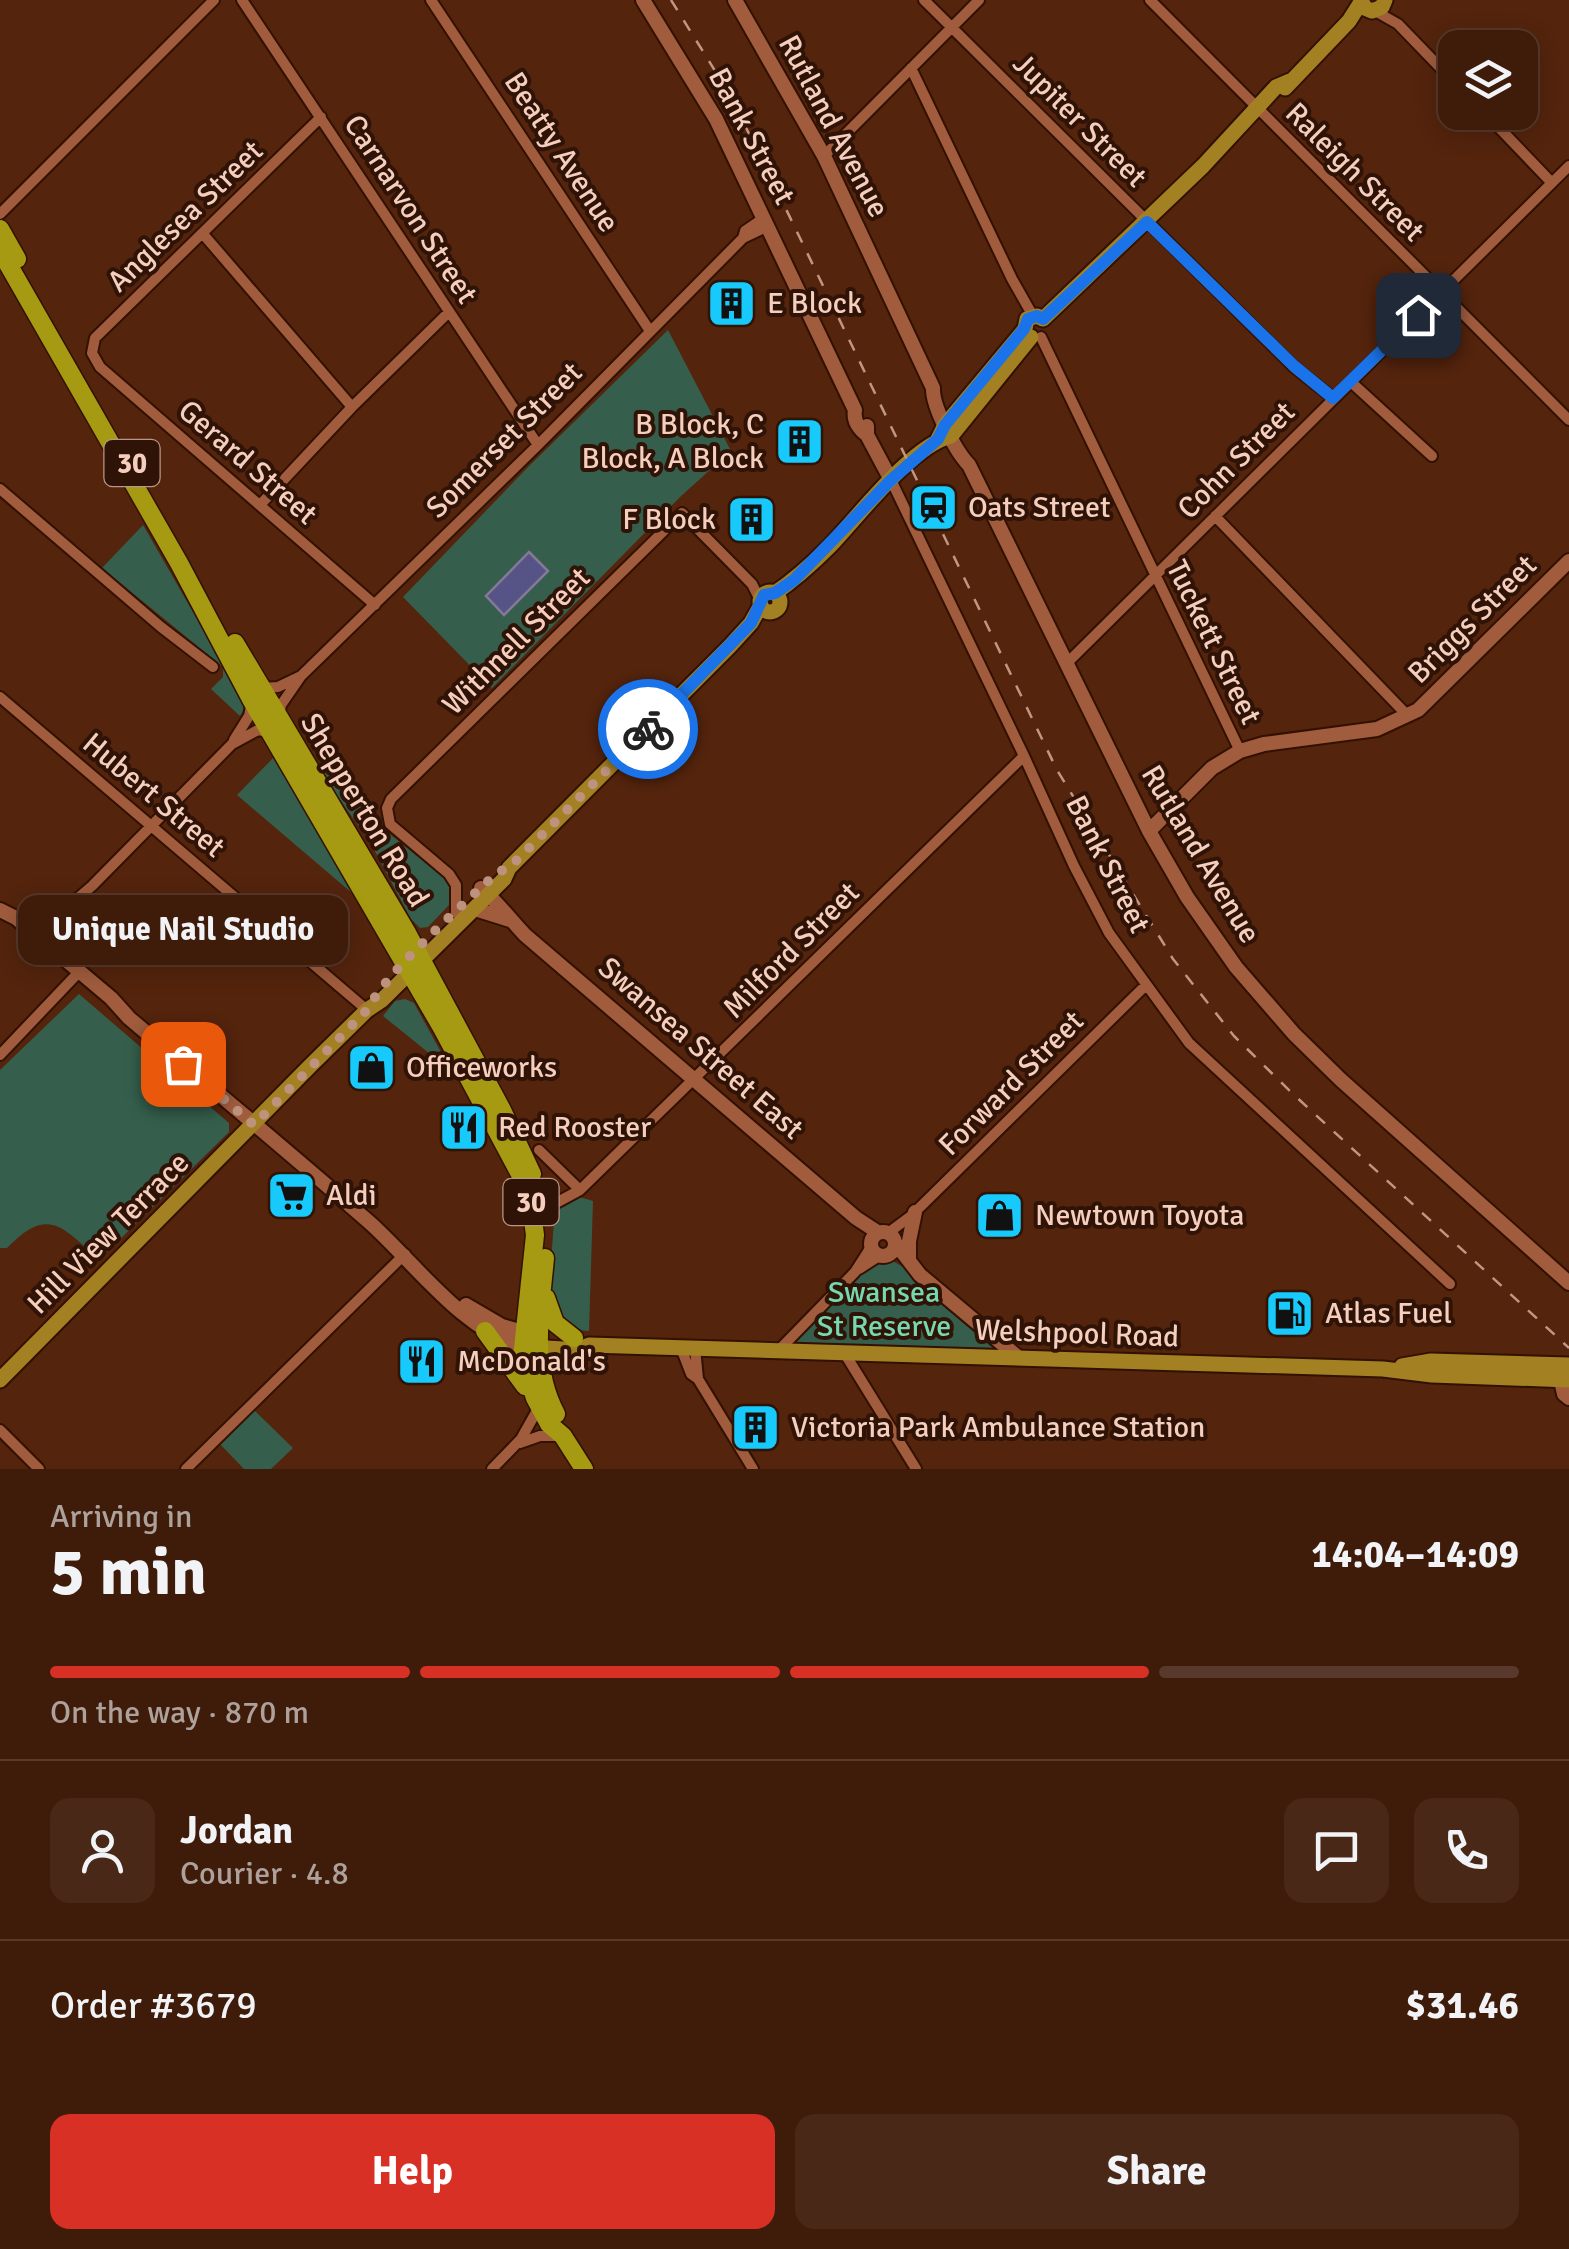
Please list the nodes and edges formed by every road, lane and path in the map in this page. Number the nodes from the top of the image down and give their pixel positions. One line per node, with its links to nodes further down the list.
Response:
1 (214, 0): 19 (street)
2 (242, 0): 14 (street, Carnarvon Street)
3 (431, 0): 28 (street, Beatty Avenue)
4 (642, 0): 20 (street, Bank Street)
5 (735, 0): 16 (street, Rutland Avenue)
6 (924, 0): 10 (street, Jupiter Street)
7 (979, 0): 10 (street)
8 (1150, 0): 13 (street, Raleigh Street)
9 (1372, 4): 11 (street); 13 (main road)
10 (951, 28): 12 (street); 21 (street, Jupiter Street)
11 (1438, 65)
12 (912, 68): 16 (street); 27 (street, Tuckett Street)
13 (1260, 110): 21 (main road); 25 (street, Raleigh Street)
14 (322, 117): 23 (street, Anglesea Street); 26 (street, Carnarvon Street)
15 (1501, 130): 18 (street)
16 (824, 156): 34 (street, Rutland Avenue)
17 (1569, 166): 18 (street, Cohn Street)
18 (1552, 182): 25 (street, Cohn Street)
19 (0, 214)
20 (766, 222): 28 (street, Somerset Street); 37 (street, Bank Street)
21 (1147, 222): 27 (main road); 31 (street, Jupiter Street)
22 (0, 229): 48 (highway, Shepperton Road / 30)
23 (202, 234): 29 (street, Anglesea Street); 32 (street)
24 (0, 250): 48 (highway, Shepperton Road / 30)
25 (1440, 293): 30 (street, Cohn Street); 33 (street, Raleigh Street)
26 (449, 312): 32 (street); 35 (street, Carnarvon Street)
27 (1035, 328): 34 (main road); 42 (street, Tuckett Street)
28 (650, 332): 35 (street, Somerset Street)
29 (92, 353): 39 (street, Gerard Street)
30 (1351, 382): 31 (street, Cohn Street); 36 (street)
31 (1333, 398): 40 (street, Cohn Street)
32 (352, 406): 39 (street)
33 (1569, 420)
34 (949, 429): 37 (main road); 45 (street, Rutland Avenue)
35 (538, 445): 44 (street, Somerset Street)
36 (1432, 456)
37 (891, 480): 43 (main road); 54 (street, Bank Street)
38 (0, 489): 46 (street)
39 (260, 505): 44 (street, Gerard Street)
40 (1215, 516): 42 (street, Cohn Street); 50 (street)
41 (1569, 561): 50 (street, Briggs Street)
42 (1154, 578): 45 (street, Cohn Street); 53 (street, Tuckett Street)
43 (769, 601): 57 (main road); 59 (street, Withnell Street)
44 (375, 605): 47 (street, Somerset Street)
45 (1067, 663): 56 (street, Rutland Avenue)
46 (214, 667)
47 (300, 676): 48 (street, Somerset Street); 51 (street, Somerset Street)
48 (256, 694): 51 (highway, Shepperton Road / 30); 52 (street)
49 (0, 697): 55 (street, Hubert Street)
50 (1407, 715): 53 (street, Briggs Street)
51 (275, 727): 52 (street); 62 (highway, Shepperton Road / 30)
52 (232, 744): 55 (street)
53 (1240, 751): 56 (street, Briggs Street)
54 (1024, 756): 64 (street, Bank Street); 67 (street, Milford Street)
55 (152, 826): 61 (street); 65 (street, Hubert Street)
56 (1149, 832): 78 (street, Rutland Avenue)
57 (485, 892): 58 (main road); 59 (main road); 60 (street, Swansea Street East)
58 (475, 908): 60 (street, Swansea Street East); 62 (main road)
59 (456, 914): 62 (main road)
60 (510, 920): 67 (street, Swansea Street East)
61 (36, 940): 63 (street)
62 (414, 962): 65 (main road); 71 (highway, Shepperton Road / 30); 81 (highway, Shepperton Road / 30)
63 (77, 974): 66 (street); 68 (street)
64 (1146, 986): 72 (street, Forward Street); 79 (street, Bank Street)
65 (367, 1010): 68 (main road)
66 (0, 1055)
67 (696, 1078): 70 (street, Milford Street); 73 (street, Swansea Street East)
68 (254, 1125): 74 (street); 88 (main road, Hill View Terrace)
69 (539, 1150): 70 (street)
70 (580, 1190): 71 (street, Milford Street)
71 (541, 1206): 77 (highway, Shepperton Road / 30)
72 (913, 1214): 73 (street, Forward Street); 75 (street)
73 (883, 1244): 75 (street, Swansea Street East); 76 (street, Swansea Street East); 84 (street)
74 (405, 1254): 80 (street); 81 (street); 95 (street)
75 (909, 1260): 76 (street, Swansea Street East)
76 (920, 1274): 86 (street, Swansea Street East)
77 (543, 1278): 81 (highway, Shepperton Road / 30); 82 (highway)
78 (1569, 1283)
79 (1450, 1284)
80 (485, 1330): 81 (street); 90 (highway)
81 (531, 1340): 82 (main road, Welshpool Road); 90 (highway, Shepperton Road / 30); 92 (highway, Shepperton Road / 30)
82 (582, 1342): 83 (main road, Welshpool Road)
83 (688, 1348): 84 (main road, Welshpool Road); 98 (street)
84 (780, 1350): 85 (main road, Welshpool Road)
85 (845, 1354): 86 (main road, Welshpool Road); 99 (street)
86 (1020, 1358): 87 (main road, Welshpool Road)
87 (1564, 1373): 89 (street)
88 (0, 1380)
89 (1569, 1398)
90 (537, 1402): 92 (highway, Shepperton Road / 30); 93 (street)
91 (0, 1430): 94 (street)
92 (563, 1436): 93 (street); 97 (highway, 30)
93 (515, 1446): 96 (street)
94 (39, 1469)
95 (186, 1469)
96 (492, 1469)
97 (584, 1469)
98 (753, 1469)
99 (916, 1469)

